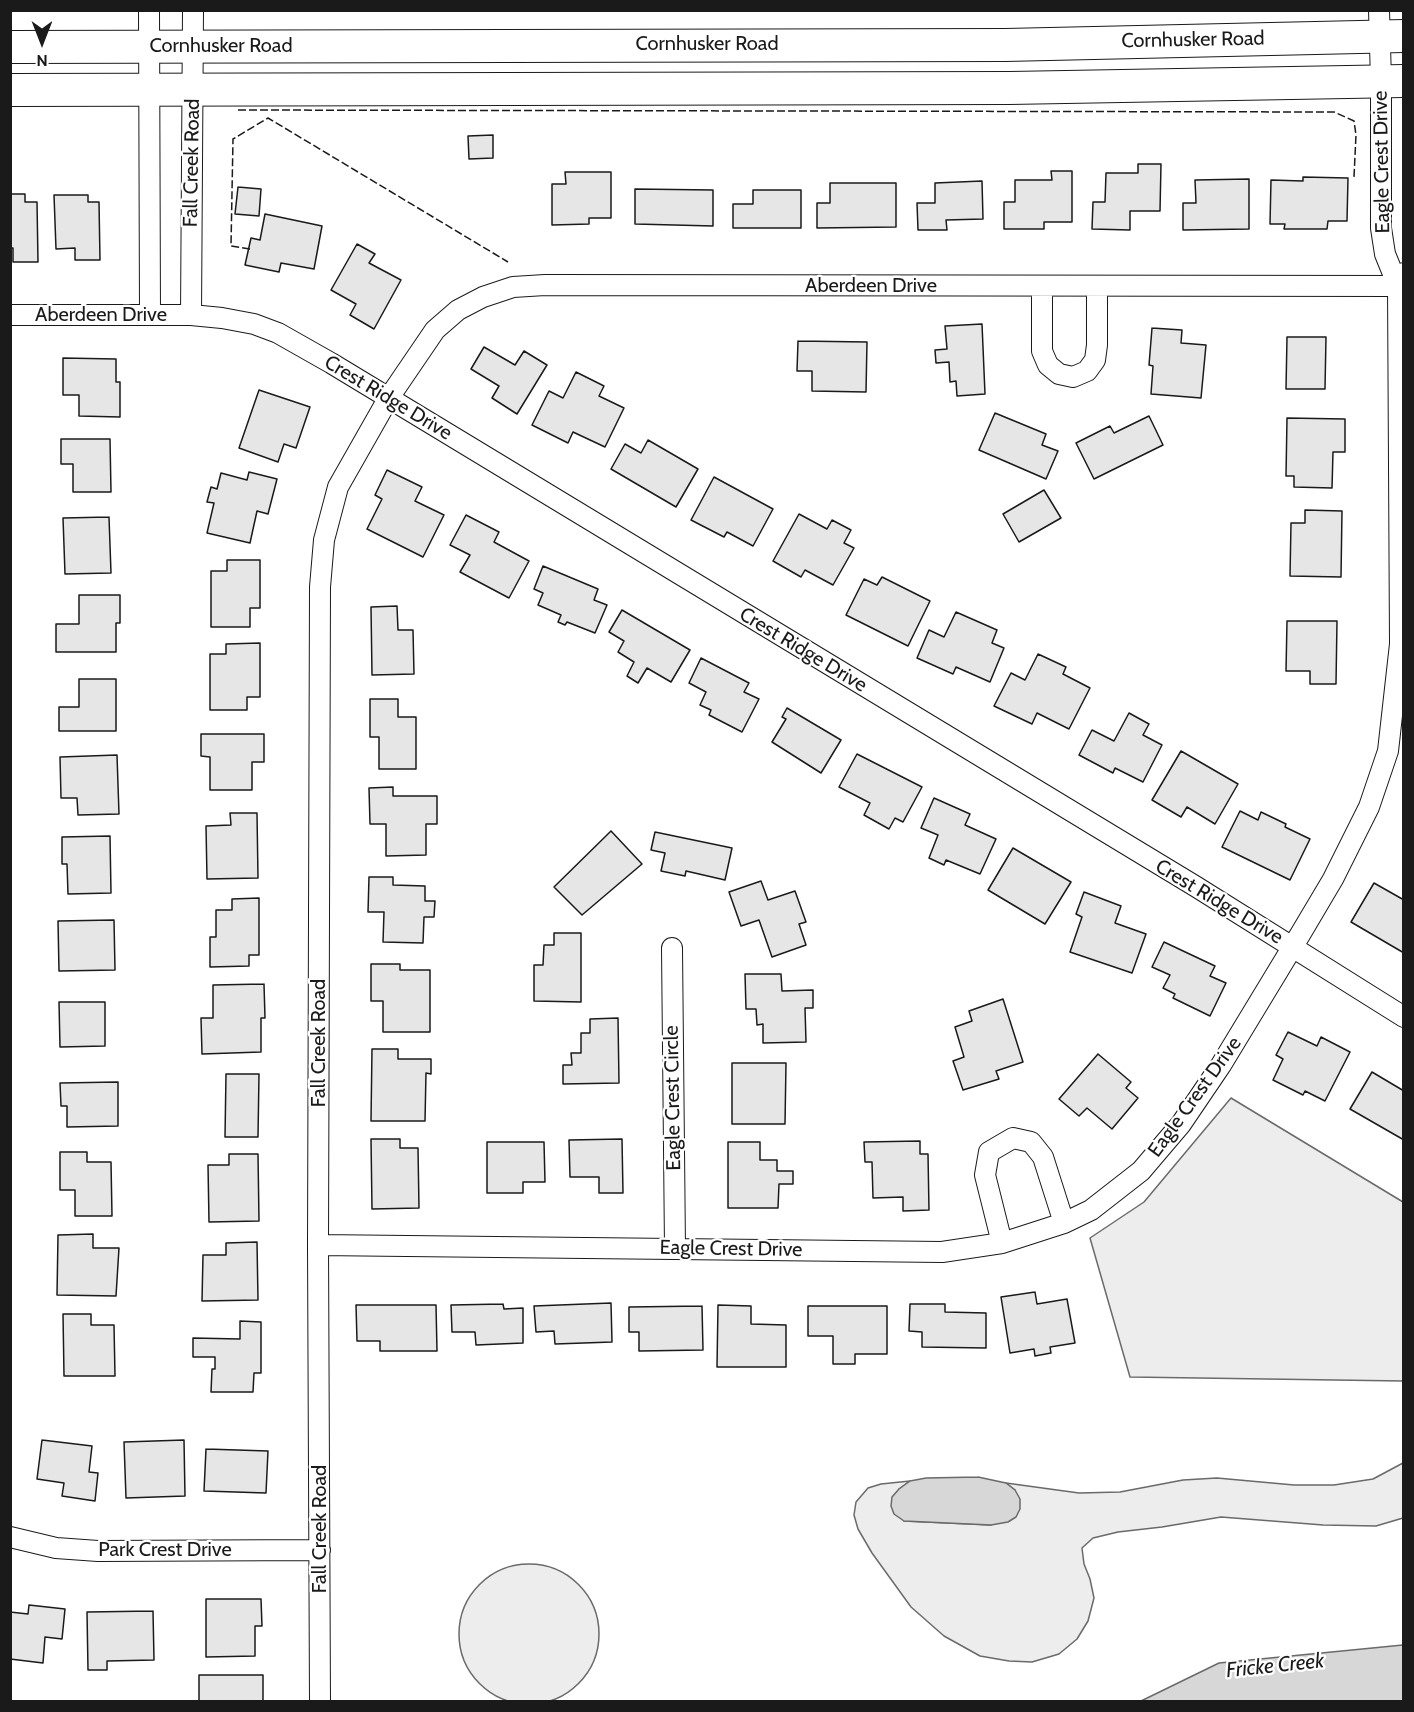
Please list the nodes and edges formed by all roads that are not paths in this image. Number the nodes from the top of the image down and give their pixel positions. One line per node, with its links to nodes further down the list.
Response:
1 (149, 10): 4 (street)
2 (193, 10): 5 (street, Fall Creek Road)
3 (1387, 27): 5 (main road, Cornhusker Road); 7 (street, Eagle Crest Drive)
4 (149, 46): 5 (main road, Cornhusker Road); 6 (main road, Cornhusker Road); 9 (street)
5 (193, 46): 10 (street, Fall Creek Road)
6 (10, 47)
7 (1393, 81): 10 (main road); 11 (street, Eagle Crest Drive)
8 (10, 90): 9 (main road)
9 (149, 90): 10 (main road); 14 (street)
10 (193, 90): 16 (street, Fall Creek Road)
11 (1402, 282): 13 (street, Aberdeen Drive); 18 (street, Eagle Crest Drive)
12 (1042, 286): 13 (street, Aberdeen Drive); 13 (street); 17 (street, Aberdeen Drive)
13 (1097, 286)
14 (150, 314): 15 (street, Aberdeen Drive); 16 (street, Aberdeen Drive)
15 (10, 315)
16 (191, 315): 17 (street, Crest Ridge Drive)
17 (388, 399): 19 (street, Crest Ridge Drive); 24 (street, Fall Creek Road)
18 (1402, 644): 19 (street, Eagle Crest Drive)
19 (1293, 946): 21 (street, Crest Ridge Drive); 22 (street, Eagle Crest Drive)
20 (672, 948): 25 (street, Eagle Crest Circle)
21 (1404, 1017)
22 (1064, 1222): 23 (street, Eagle Crest Drive); 23 (street)
23 (1002, 1244): 25 (street, Eagle Crest Drive)
24 (318, 1245): 25 (street, Eagle Crest Drive); 27 (street, Fall Creek Road)
25 (675, 1249)
26 (10, 1537): 27 (street, Park Crest Drive)
27 (320, 1550): 28 (street, Fall Creek Road)
28 (320, 1701)

